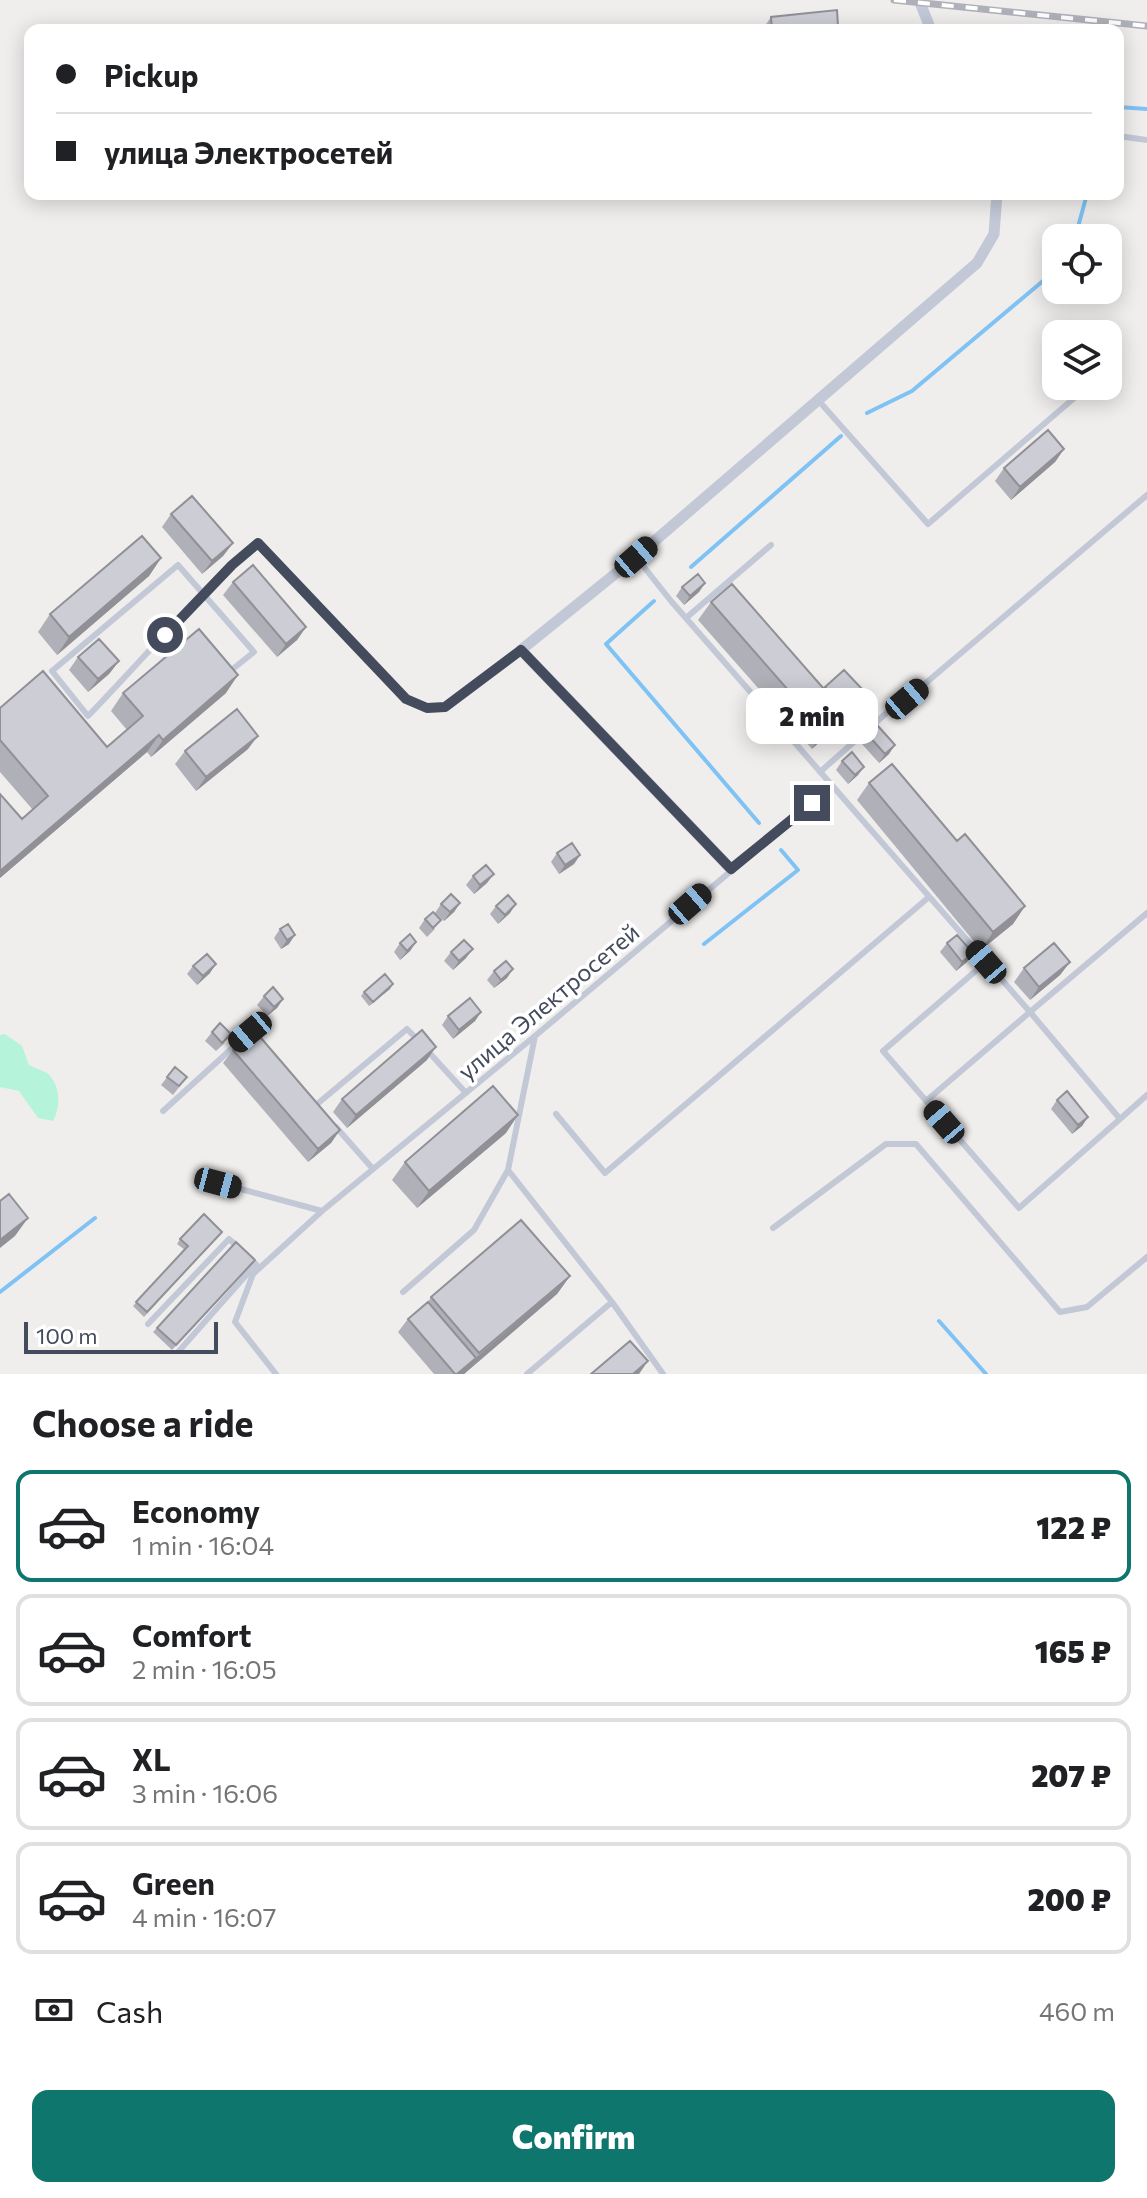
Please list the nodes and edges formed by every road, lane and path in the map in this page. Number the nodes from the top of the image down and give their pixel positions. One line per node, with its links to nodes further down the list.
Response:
1 (919, 0): 2 (street)
2 (929, 24)
3 (1124, 137): 4 (lane)
4 (1147, 140)
5 (997, 200): 6 (street)
6 (818, 400): 7 (lane); 10 (street)
7 (1072, 400)
8 (1147, 495): 15 (lane)
9 (771, 545): 12 (lane)
10 (636, 557): 12 (lane); 13 (street)
11 (204, 595): 11 (lane); 13 (lane); 14 (lane)
12 (686, 618): 15 (lane)
13 (521, 650): 17 (street)
14 (220, 680)
15 (820, 772): 16 (lane)
16 (832, 786): 17 (lane, улица Электросетей); 18 (lane)
17 (731, 869): 22 (lane, улица Электросетей)
18 (929, 897): 20 (lane); 30 (lane)
19 (1147, 913): 21 (lane)
20 (986, 962): 21 (lane); 27 (lane)
21 (1030, 1012): 27 (lane); 31 (lane)
22 (535, 1036): 24 (lane, улица Электросетей); 33 (lane)
23 (259, 1041): 29 (lane)
24 (466, 1093): 28 (lane); 32 (lane, улица Электросетей)
25 (306, 1094): 28 (lane)
26 (1147, 1095): 31 (lane)
27 (926, 1101): 31 (lane)
28 (316, 1105): 32 (lane)
29 (163, 1111)
30 (556, 1114)
31 (1120, 1119)
32 (373, 1169): 35 (lane, улица Электросетей)
33 (508, 1170): 39 (lane); 40 (lane)
34 (218, 1183): 35 (lane)
35 (322, 1211): 38 (lane, улица Электросетей)
36 (773, 1228): 37 (lane)
37 (1147, 1257)
38 (258, 1265): 41 (lane); 42 (lane); 43 (lane)
39 (403, 1292)
40 (612, 1302): 44 (lane); 45 (lane)
41 (148, 1324)
42 (179, 1351)
43 (276, 1374)
44 (527, 1374)
45 (663, 1374)

